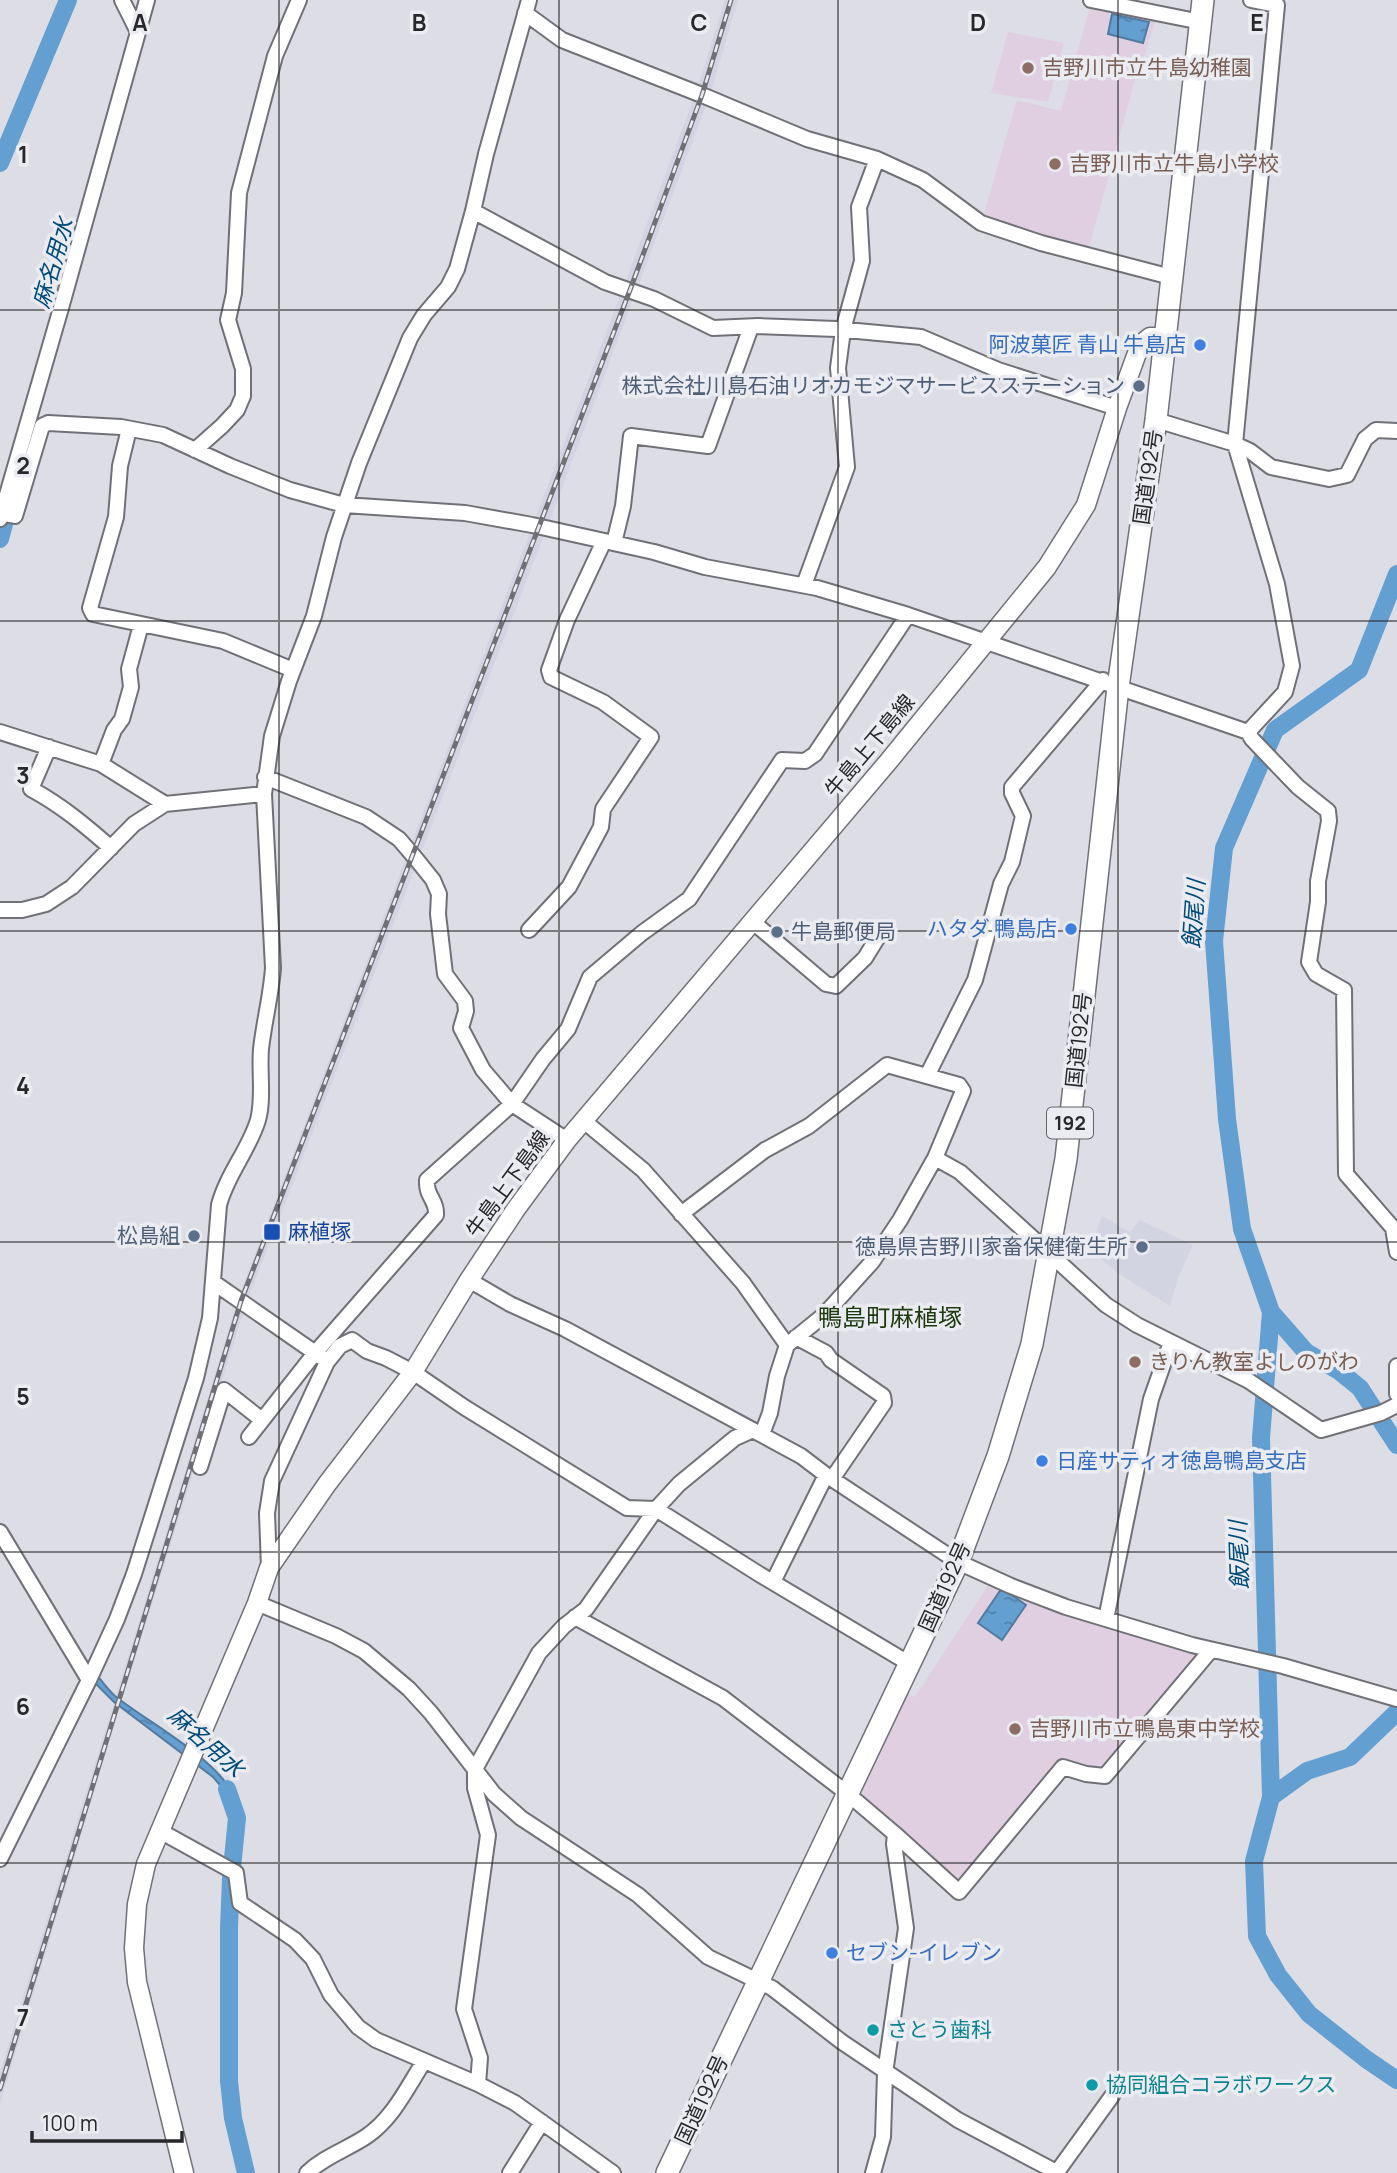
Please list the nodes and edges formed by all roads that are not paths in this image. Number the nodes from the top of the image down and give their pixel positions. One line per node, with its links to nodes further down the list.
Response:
1 (122, 0): 9 (street)
2 (147, 0): 9 (street)
3 (299, 0): 21 (street)
4 (1091, 0): 8 (street)
5 (1203, 0): 8 (highway, 国道192号 / 192)
6 (1251, 0): 20 (street)
7 (527, 6): 10 (street); 11 (street)
8 (1200, 22): 12 (highway, 国道192号 / 192)
9 (138, 32): 23 (street)
10 (877, 159): 12 (street); 14 (street)
11 (473, 211): 13 (street); 22 (street)
12 (1171, 277): 15 (highway, 国道192号 / 192)
13 (751, 327): 14 (street); 24 (street)
14 (842, 330): 16 (street); 25 (street)
15 (1165, 337): 16 (main road, 牛島上下島線); 17 (highway, 国道192号 / 192)
16 (1117, 408): 28 (main road, 牛島上下島線)
17 (1156, 420): 20 (street); 30 (highway, 国道192号 / 192)
18 (129, 429): 21 (street); 23 (street); 27 (street)
19 (1397, 431): 20 (street)
20 (1235, 444): 32 (street)
21 (195, 450): 22 (street)
22 (344, 505): 24 (street); 29 (street)
23 (4, 515)
24 (609, 542): 25 (street); 41 (street)
25 (804, 585): 26 (street)
26 (908, 615): 28 (street); 44 (street)
27 (142, 625): 29 (street); 34 (street)
28 (986, 641): 30 (street); 40 (main road, 牛島上下島線)
29 (293, 670): 35 (street)
30 (1110, 684): 32 (street); 43 (street); 50 (highway, 国道192号 / 192)
31 (0, 732): 33 (street)
32 (1250, 735): 49 (street)
33 (49, 747): 34 (street); 38 (street)
34 (101, 764): 37 (street)
35 (265, 777): 36 (street); 44 (street)
36 (264, 794): 37 (street); 52 (street)
37 (164, 804): 38 (street)
38 (111, 848): 39 (street)
39 (0, 910)
40 (753, 922): 42 (street); 45 (main road, 牛島上下島線)
41 (529, 930)
42 (878, 937)
43 (927, 1076): 47 (street); 48 (street)
44 (512, 1104): 46 (street); 55 (street)
45 (585, 1122): 46 (main road, 牛島上下島線); 48 (street)
46 (567, 1140): 51 (main road, 牛島上下島線)
47 (934, 1158): 50 (street); 53 (street)
48 (681, 1214): 53 (street)
49 (1397, 1252)
50 (1050, 1254): 54 (street); 67 (highway, 国道192号 / 192)
51 (468, 1280): 57 (main road, 牛島上下島線); 61 (street)
52 (213, 1282): 55 (street); 75 (street)
53 (791, 1341): 61 (street); 64 (street)
54 (1171, 1342): 59 (street); 72 (street)
55 (321, 1357): 57 (street); 60 (street); 68 (street)
56 (1397, 1366): 58 (street)
57 (413, 1373): 65 (street); 68 (main road, 牛島上下島線)
58 (1397, 1394)
59 (1397, 1405)
60 (262, 1420): 62 (street); 63 (street)
61 (758, 1432): 64 (street); 65 (street)
62 (249, 1437)
63 (200, 1467)
64 (829, 1477): 67 (street); 69 (street)
65 (656, 1509): 69 (street); 71 (street)
66 (0, 1532): 75 (street)
67 (958, 1562): 72 (street); 74 (highway, 国道192号 / 192)
68 (270, 1568): 70 (main road, 牛島上下島線)
69 (772, 1582): 74 (street)
70 (257, 1604): 77 (street); 79 (main road, 牛島上下島線)
71 (575, 1617): 77 (street); 78 (street)
72 (1106, 1619): 73 (street)
73 (1211, 1650): 76 (street); 80 (street)
74 (910, 1664): 78 (highway, 国道192号 / 192)
75 (92, 1674): 81 (street)
76 (1397, 1699)
77 (475, 1769): 82 (street); 85 (street)
78 (848, 1794): 80 (street); 82 (highway, 国道192号 / 192)
79 (160, 1832): 83 (street); 88 (main road, 牛島上下島線)
80 (895, 1834): 84 (street)
81 (1, 1853)
82 (758, 1981): 84 (street); 92 (highway, 国道192号 / 192)
83 (423, 2063): 85 (street); 89 (street)
84 (885, 2073): 93 (street); 94 (street)
85 (478, 2084): 87 (street)
86 (1112, 2096): 94 (street)
87 (542, 2122): 90 (street); 91 (street)
88 (184, 2173)
89 (307, 2173)
90 (510, 2173)
91 (612, 2173)
92 (667, 2173)
93 (873, 2173)
94 (1057, 2173)

